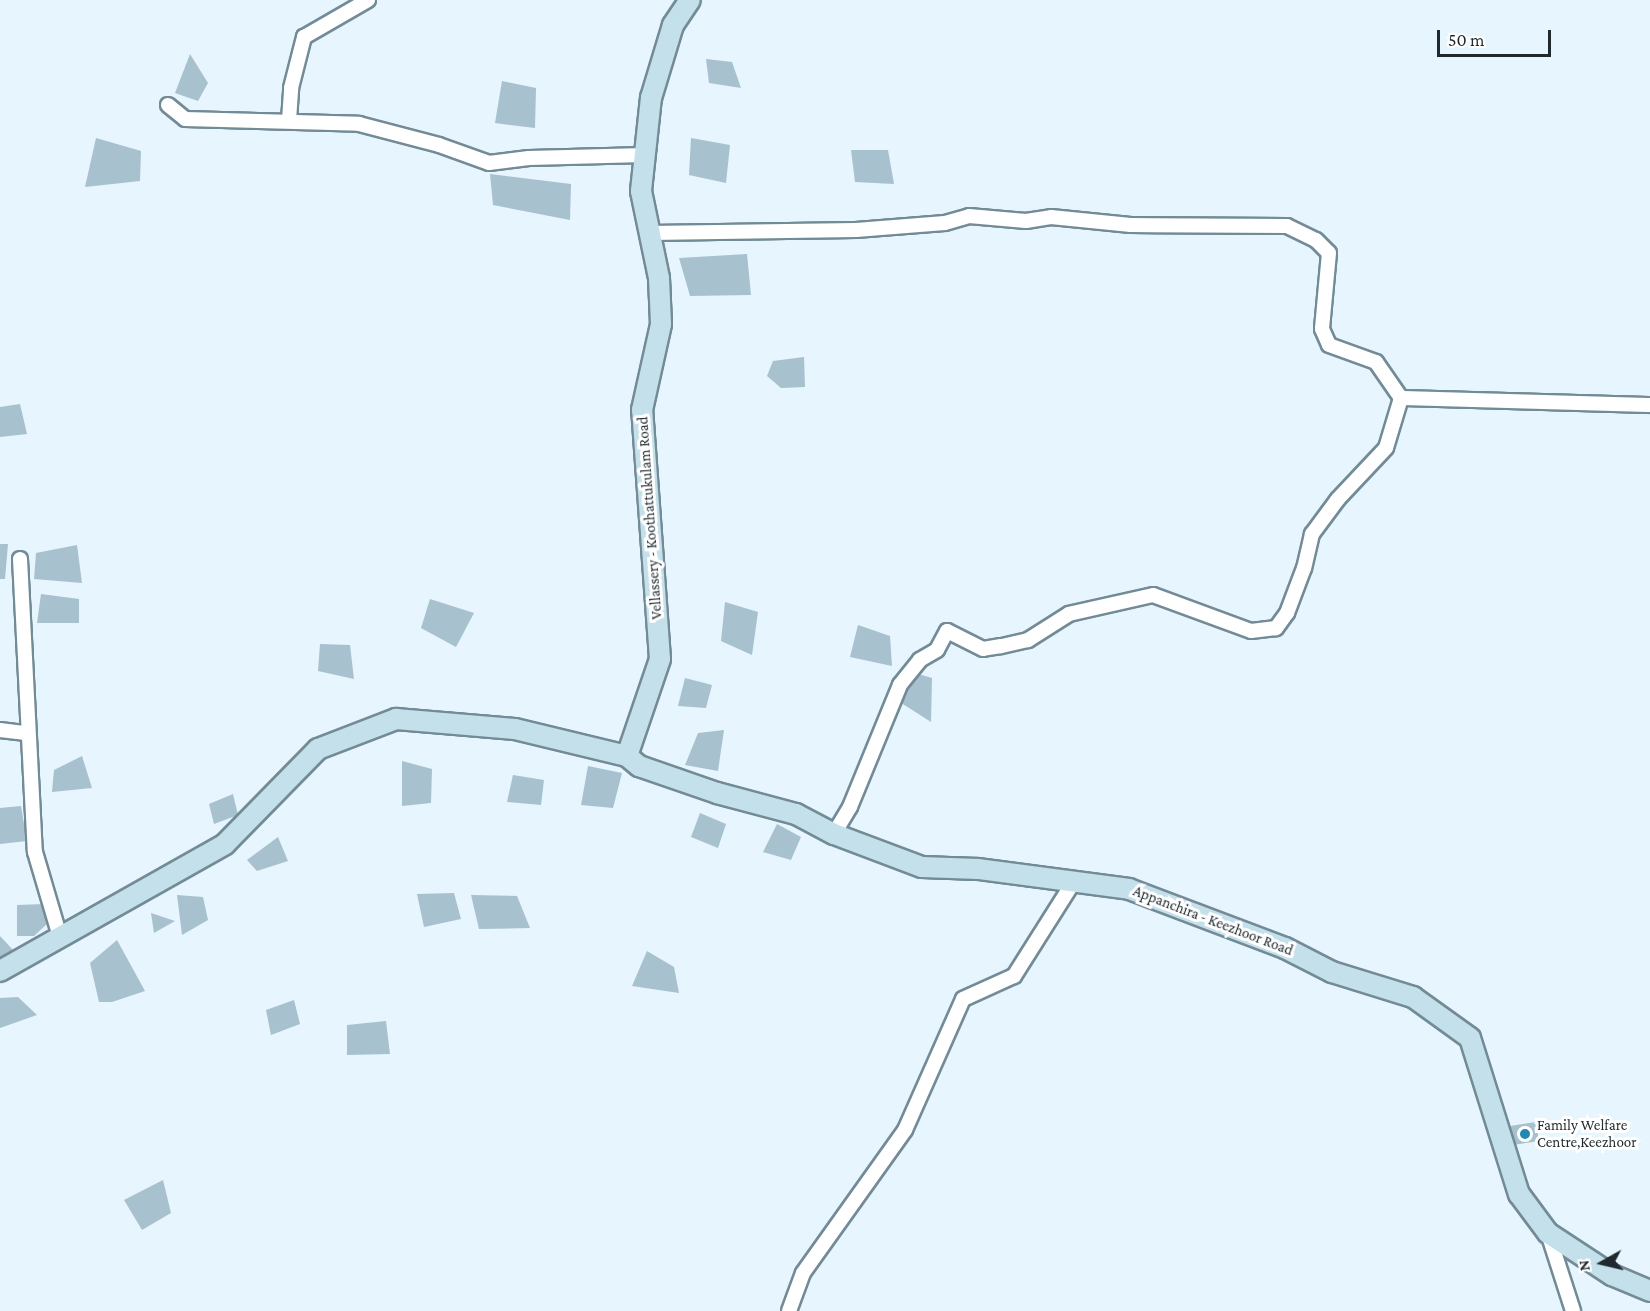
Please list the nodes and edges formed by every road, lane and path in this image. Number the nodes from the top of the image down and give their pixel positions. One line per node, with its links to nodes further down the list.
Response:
1 (368, 0): 4 (street)
2 (690, 0): 5 (main road, Vellassery - Koothattukulam Road)
3 (168, 105): 4 (street)
4 (289, 120): 5 (street)
5 (645, 155): 6 (main road, Vellassery - Koothattukulam Road)
6 (650, 233): 7 (street); 12 (main road, Vellassery - Koothattukulam Road)
7 (1401, 398): 8 (street); 13 (street)
8 (1650, 405)
9 (20, 559): 11 (street)
10 (0, 730): 11 (street)
11 (26, 733): 15 (street)
12 (627, 756): 13 (main road, Appanchira - Keezhoor Road); 15 (main road, Appanchira - Keezhoor Road)
13 (834, 834): 14 (main road, Appanchira - Keezhoor Road)
14 (1074, 881): 17 (main road, Appanchira - Keezhoor Road); 19 (street)
15 (60, 937): 16 (main road, Appanchira - Keezhoor Road)
16 (0, 971)
17 (1548, 1233): 18 (main road, Appanchira - Keezhoor Road); 20 (street)
18 (1650, 1291)
19 (789, 1311)
20 (1573, 1311)

